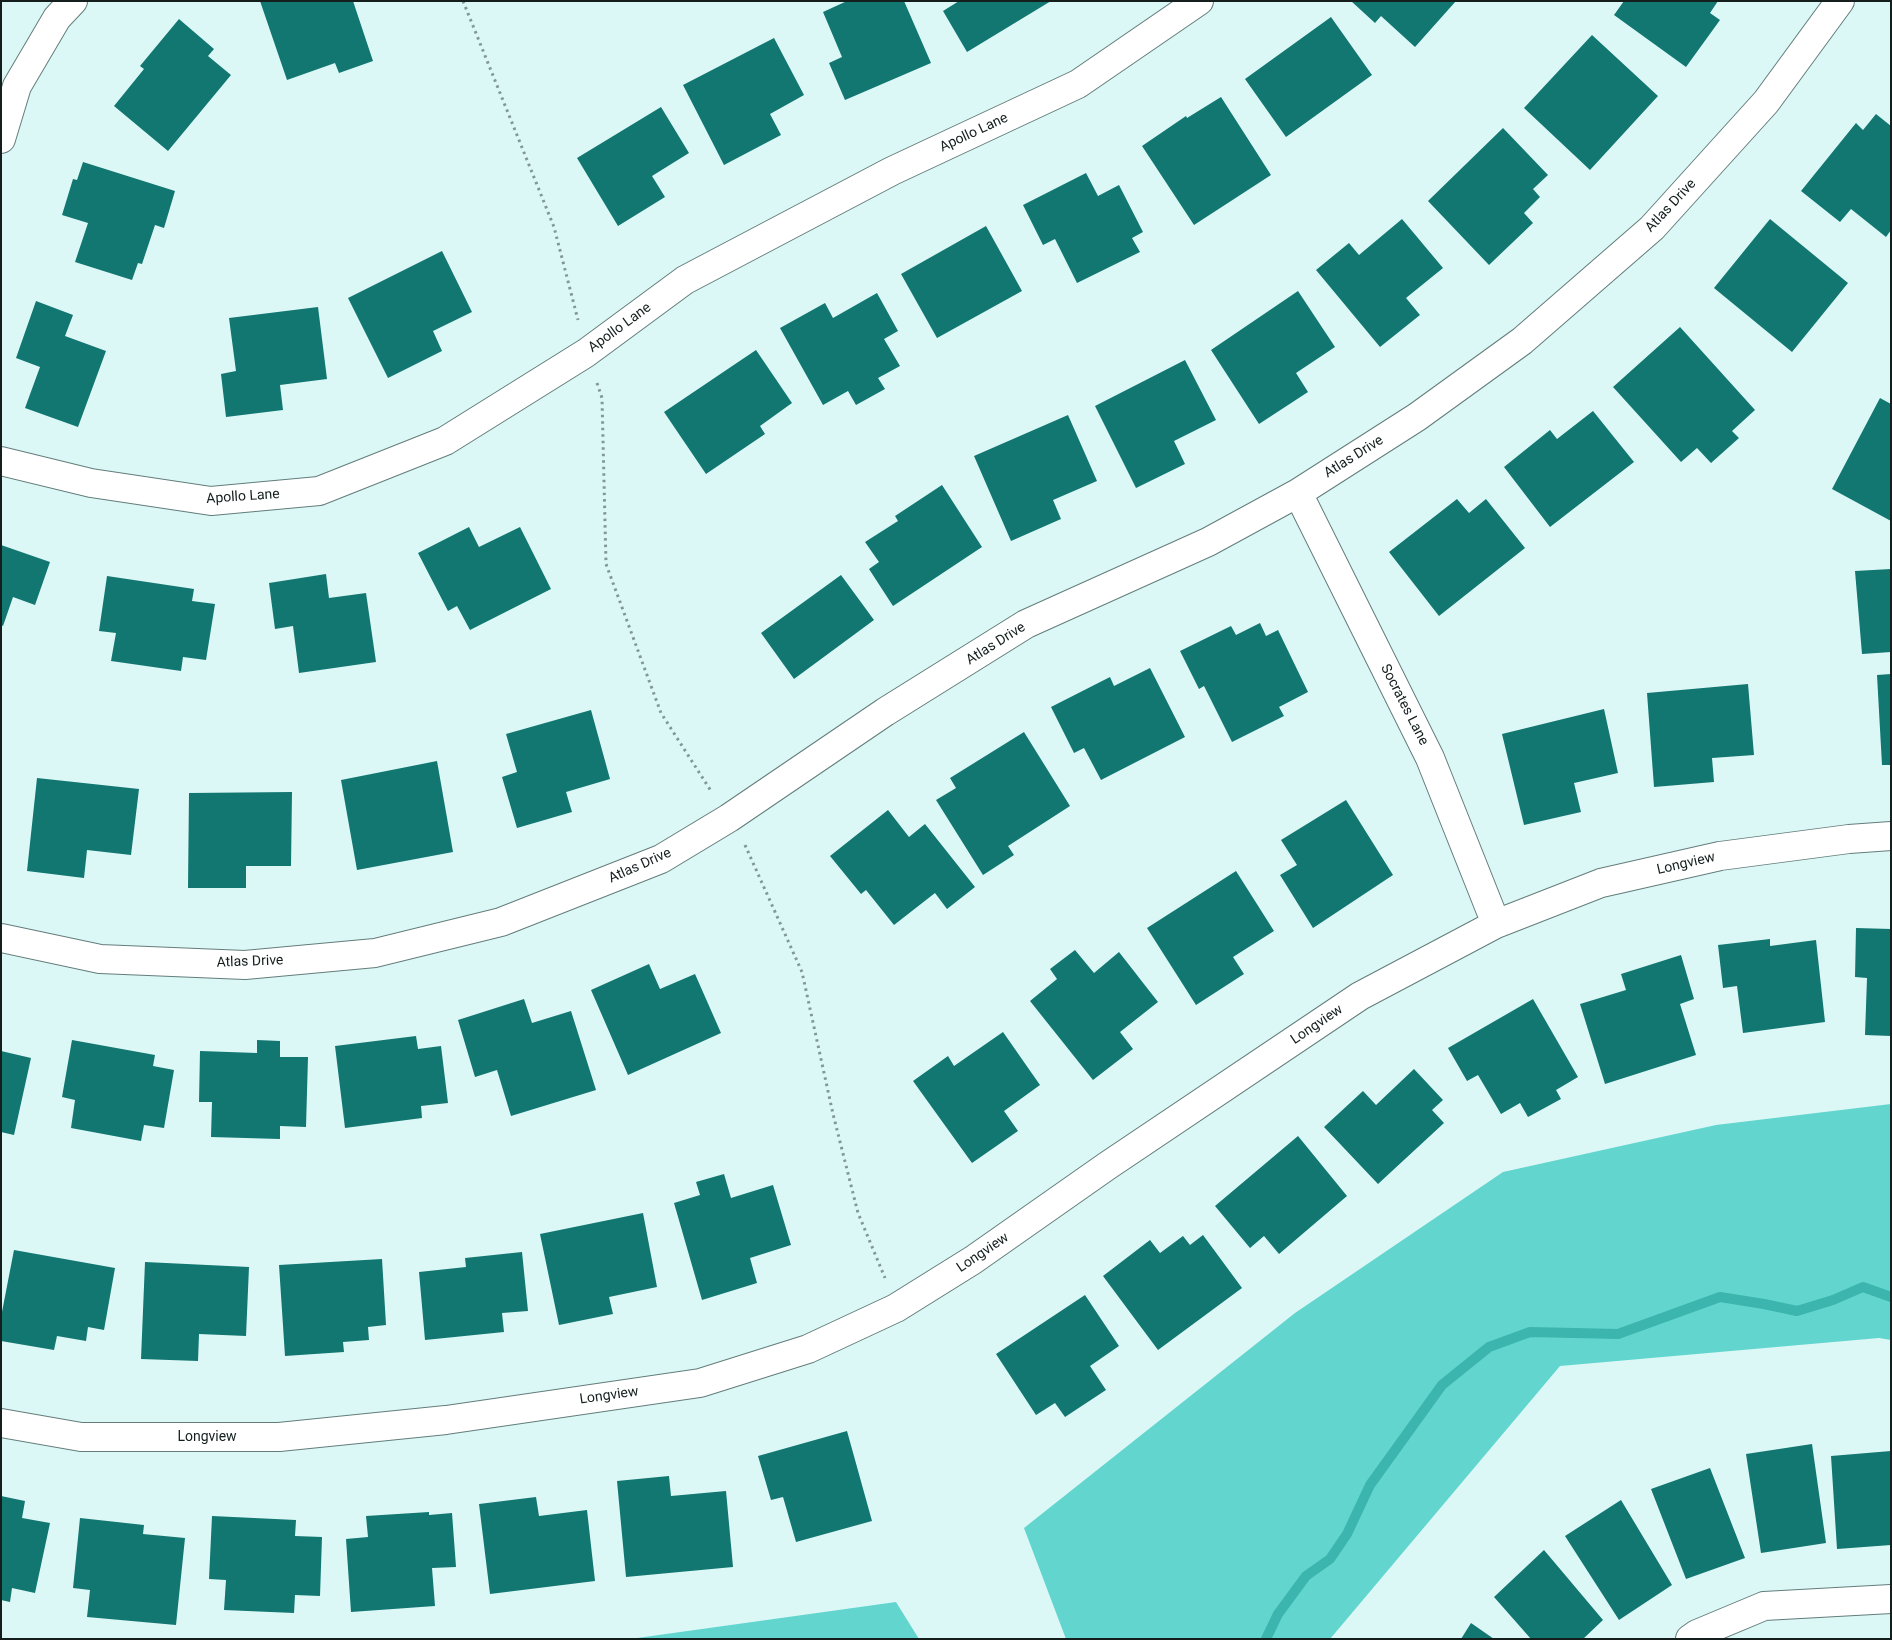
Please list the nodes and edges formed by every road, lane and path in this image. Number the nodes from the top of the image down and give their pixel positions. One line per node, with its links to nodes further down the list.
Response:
1 (73, 1): 5 (street)
2 (462, 1): 6 (path)
3 (1199, 1): 6 (street, Apollo Lane)
4 (1840, 1): 8 (street, Atlas Drive)
5 (1, 140)
6 (586, 353): 7 (street, Apollo Lane); 9 (path)
7 (1, 461)
8 (1298, 493): 9 (street, Atlas Drive); 11 (street, Socrates Lane)
9 (729, 818): 12 (street, Atlas Drive); 13 (path)
10 (1891, 836): 11 (street, Longview)
11 (1496, 924): 13 (street, Longview)
12 (1, 938)
13 (896, 1308): 14 (street, Longview)
14 (1, 1423)
15 (1891, 1599): 16 (street)
16 (1690, 1639)

